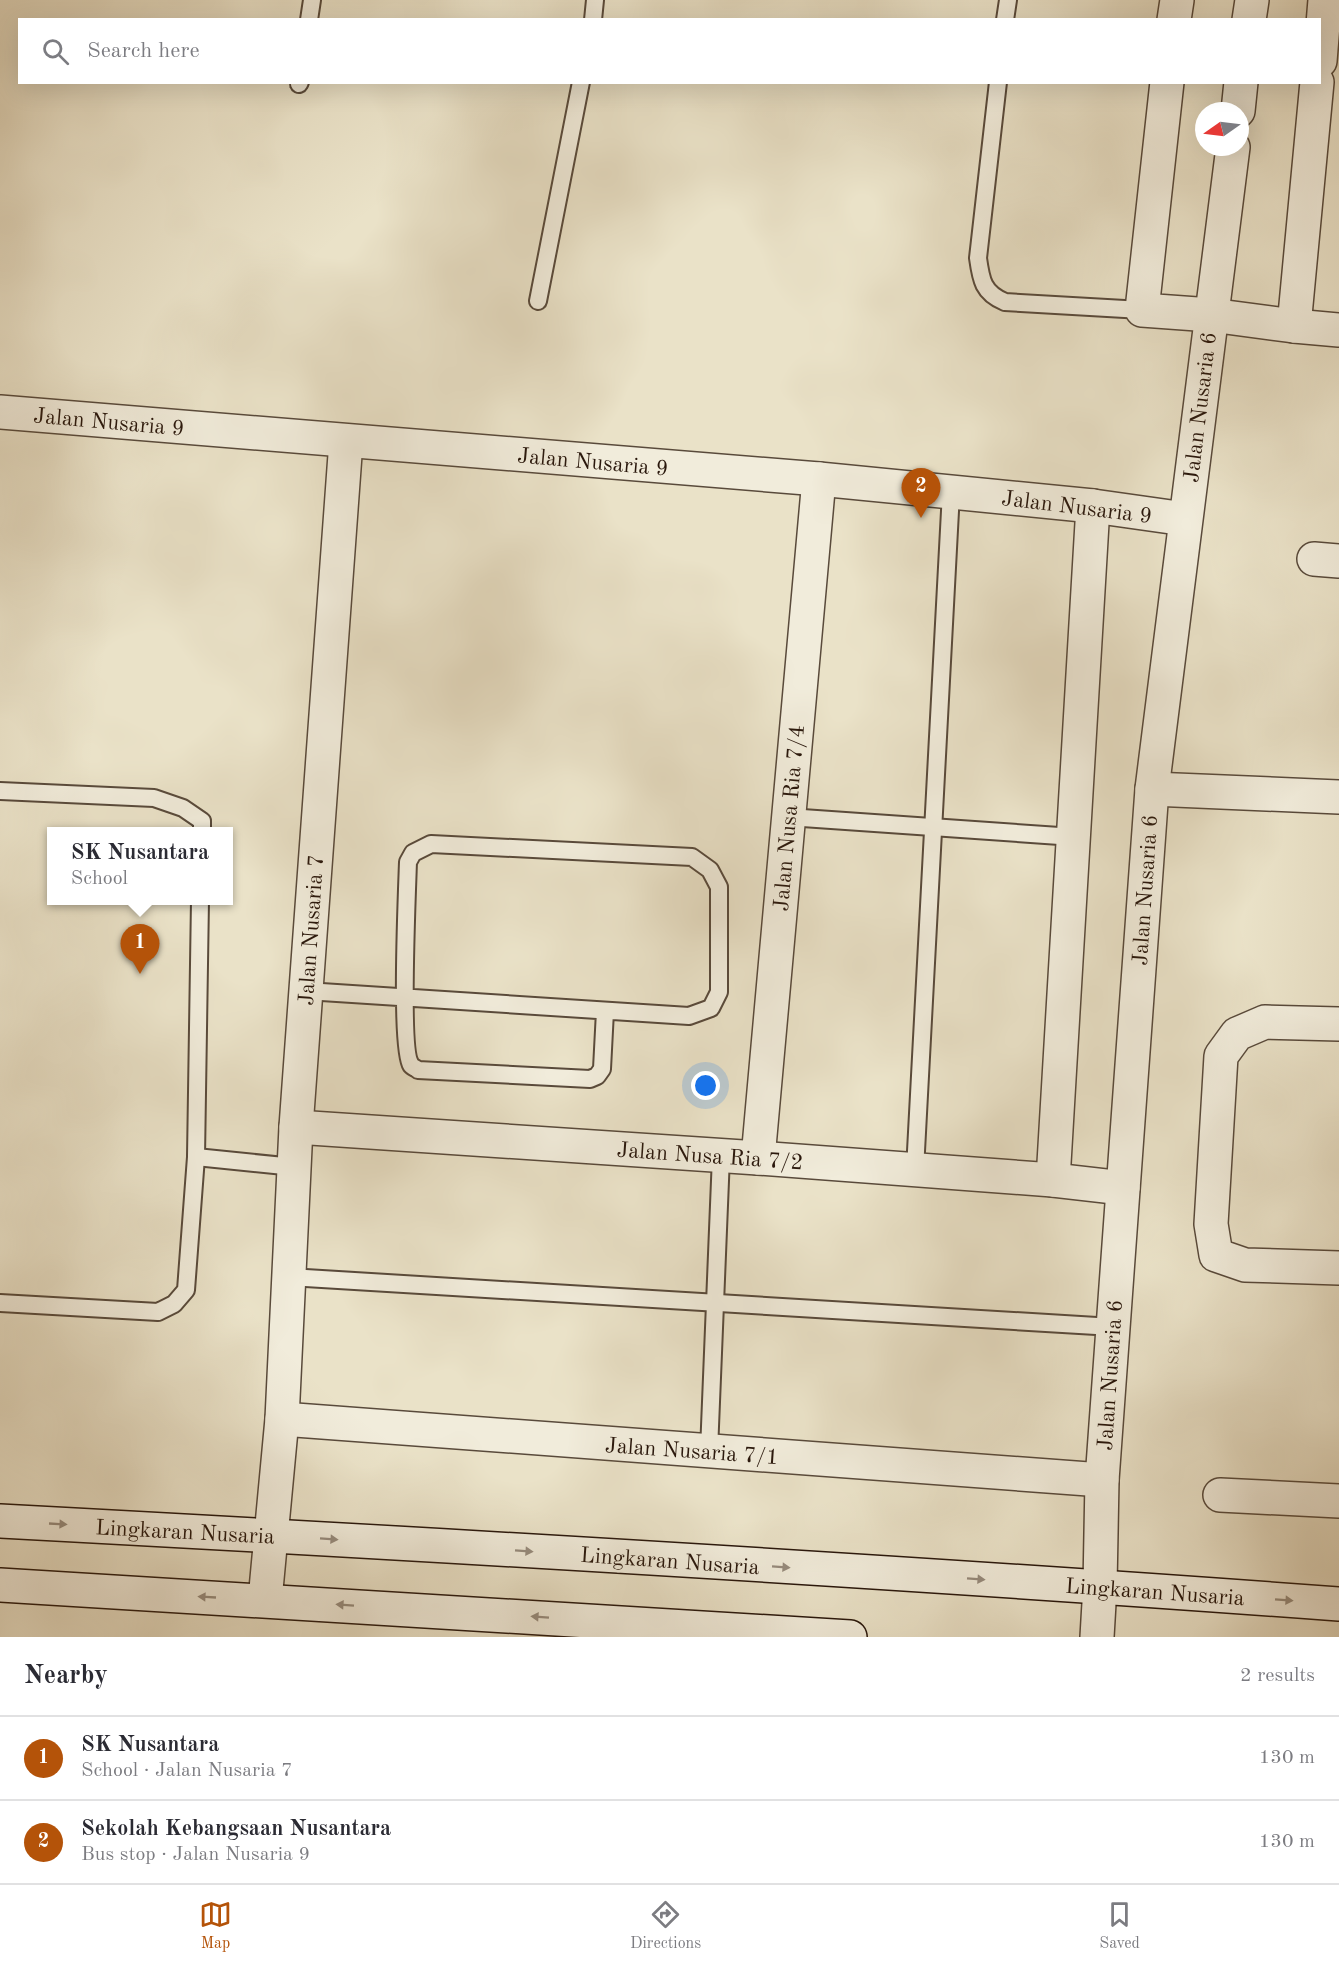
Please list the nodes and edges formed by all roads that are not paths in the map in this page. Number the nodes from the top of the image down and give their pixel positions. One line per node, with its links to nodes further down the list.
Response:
1 (312, 0): 7 (lane)
2 (595, 0): 8 (lane)
3 (1008, 0): 9 (lane)
4 (1177, 0): 10 (street)
5 (1252, 0): 11 (street)
6 (1325, 0): 12 (street)
7 (309, 18)
8 (593, 18)
9 (1005, 18)
10 (1174, 18)
11 (1250, 18)
12 (1321, 49)
13 (581, 84): 20 (lane)
14 (998, 84): 21 (lane)
15 (1167, 84): 21 (street)
16 (1241, 84): 18 (street)
17 (1317, 84): 23 (street)
18 (1239, 102)
19 (1232, 156): 22 (street, Jalan Nusaria 6)
20 (538, 301)
21 (1142, 310): 22 (street)
22 (1211, 315): 23 (street); 30 (street, Jalan Nusaria 6)
23 (1294, 327): 24 (street)
24 (1339, 330)
25 (0, 412): 26 (street, Jalan Nusaria 9)
26 (346, 441): 27 (street, Jalan Nusaria 9); 39 (street, Jalan Nusaria 7)
27 (819, 479): 28 (street, Jalan Nusaria 9); 34 (street, Jalan Nusa Ria 7/4)
28 (951, 492): 29 (street, Jalan Nusaria 9); 36 (lane)
29 (1093, 506): 30 (street, Jalan Nusaria 9); 37 (street)
30 (1185, 519): 31 (street, Jalan Nusaria 6)
31 (1152, 789): 33 (street); 50 (street, Jalan Nusaria 6)
32 (0, 791): 35 (lane)
33 (1339, 796)
34 (788, 817): 36 (lane); 46 (street, Jalan Nusa Ria 7/4)
35 (202, 827)
36 (934, 827): 37 (lane); 48 (lane)
37 (1074, 837): 49 (street)
38 (200, 905): 45 (lane)
39 (306, 991): 40 (lane); 43 (street, Jalan Nusaria 7)
40 (405, 998): 41 (lane); 41 (lane); 41 (lane)
41 (605, 1011)
42 (1339, 1024): 51 (street)
43 (296, 1126): 44 (street, Jalan Nusa Ria 7/2); 47 (street, Jalan Nusaria 7)
44 (721, 1156): 46 (street, Jalan Nusa Ria 7/2); 54 (lane)
45 (196, 1157): 47 (lane); 53 (lane)
46 (758, 1158): 48 (street, Jalan Nusa Ria 7/2)
47 (294, 1167): 52 (street, Jalan Nusaria 7)
48 (915, 1170): 49 (street, Jalan Nusa Ria 7/2)
49 (1053, 1180): 50 (street, Jalan Nusa Ria 7/2)
50 (1123, 1188): 55 (street, Jalan Nusaria 6)
51 (1339, 1268)
52 (289, 1277): 54 (lane); 56 (street, Jalan Nusaria 7)
53 (0, 1303)
54 (715, 1303): 55 (lane); 57 (lane)
55 (1113, 1327): 58 (street, Jalan Nusaria 6)
56 (282, 1419): 57 (street, Jalan Nusaria 7/1); 62 (street, Jalan Nusaria 7)
57 (710, 1451): 58 (street, Jalan Nusaria 7/1)
58 (1102, 1480): 64 (street, Jalan Nusaria 6)
59 (1220, 1496): 60 (street)
60 (1339, 1501)
61 (0, 1521): 62 (street, Lingkaran Nusaria, one-way to 62)
62 (271, 1535): 64 (street, Lingkaran Nusaria, one-way to 64); 65 (street, Jalan Nusaria 7)
63 (0, 1585): 65 (street, one-way to 63)
64 (1100, 1586): 66 (street, Lingkaran Nusaria, one-way to 66); 68 (street, Jalan Nusaria 6)
65 (265, 1600): 67 (street, one-way to 65)
66 (1339, 1604)
67 (850, 1637)
68 (1097, 1637)

